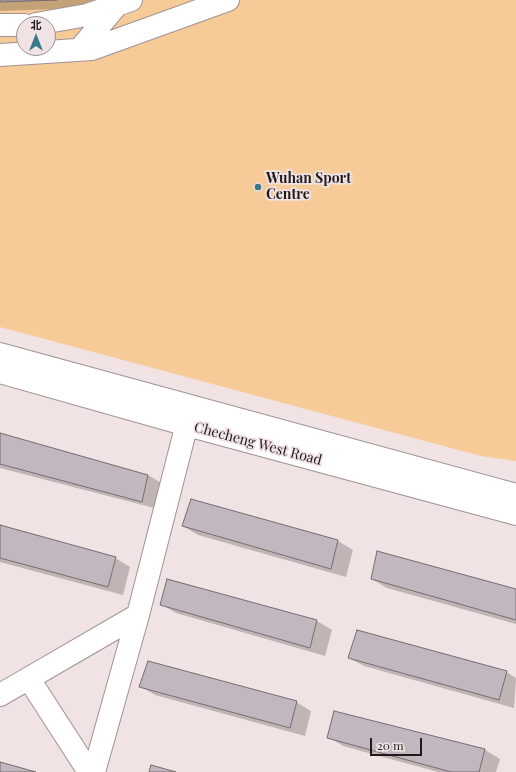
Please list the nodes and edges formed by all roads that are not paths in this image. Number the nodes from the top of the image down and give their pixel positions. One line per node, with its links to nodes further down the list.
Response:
1 (228, 0): 3 (main road)
2 (124, 2): 4 (main road); 7 (main road)
3 (204, 5): 7 (main road)
4 (56, 20)
5 (0, 25): 6 (main road)
6 (16, 25)
7 (79, 50): 8 (main road)
8 (0, 55)
9 (0, 354): 11 (main road, Checheng West Road)
10 (0, 372): 11 (main road, Checheng West Road)
11 (189, 417): 12 (main road, Checheng West Road); 13 (main road, Checheng West Road); 14 (main road)
12 (516, 495)
13 (516, 514)
14 (138, 615): 15 (main road); 18 (main road)
15 (29, 679): 16 (main road); 17 (main road)
16 (0, 695)
17 (89, 772)
18 (94, 772)

